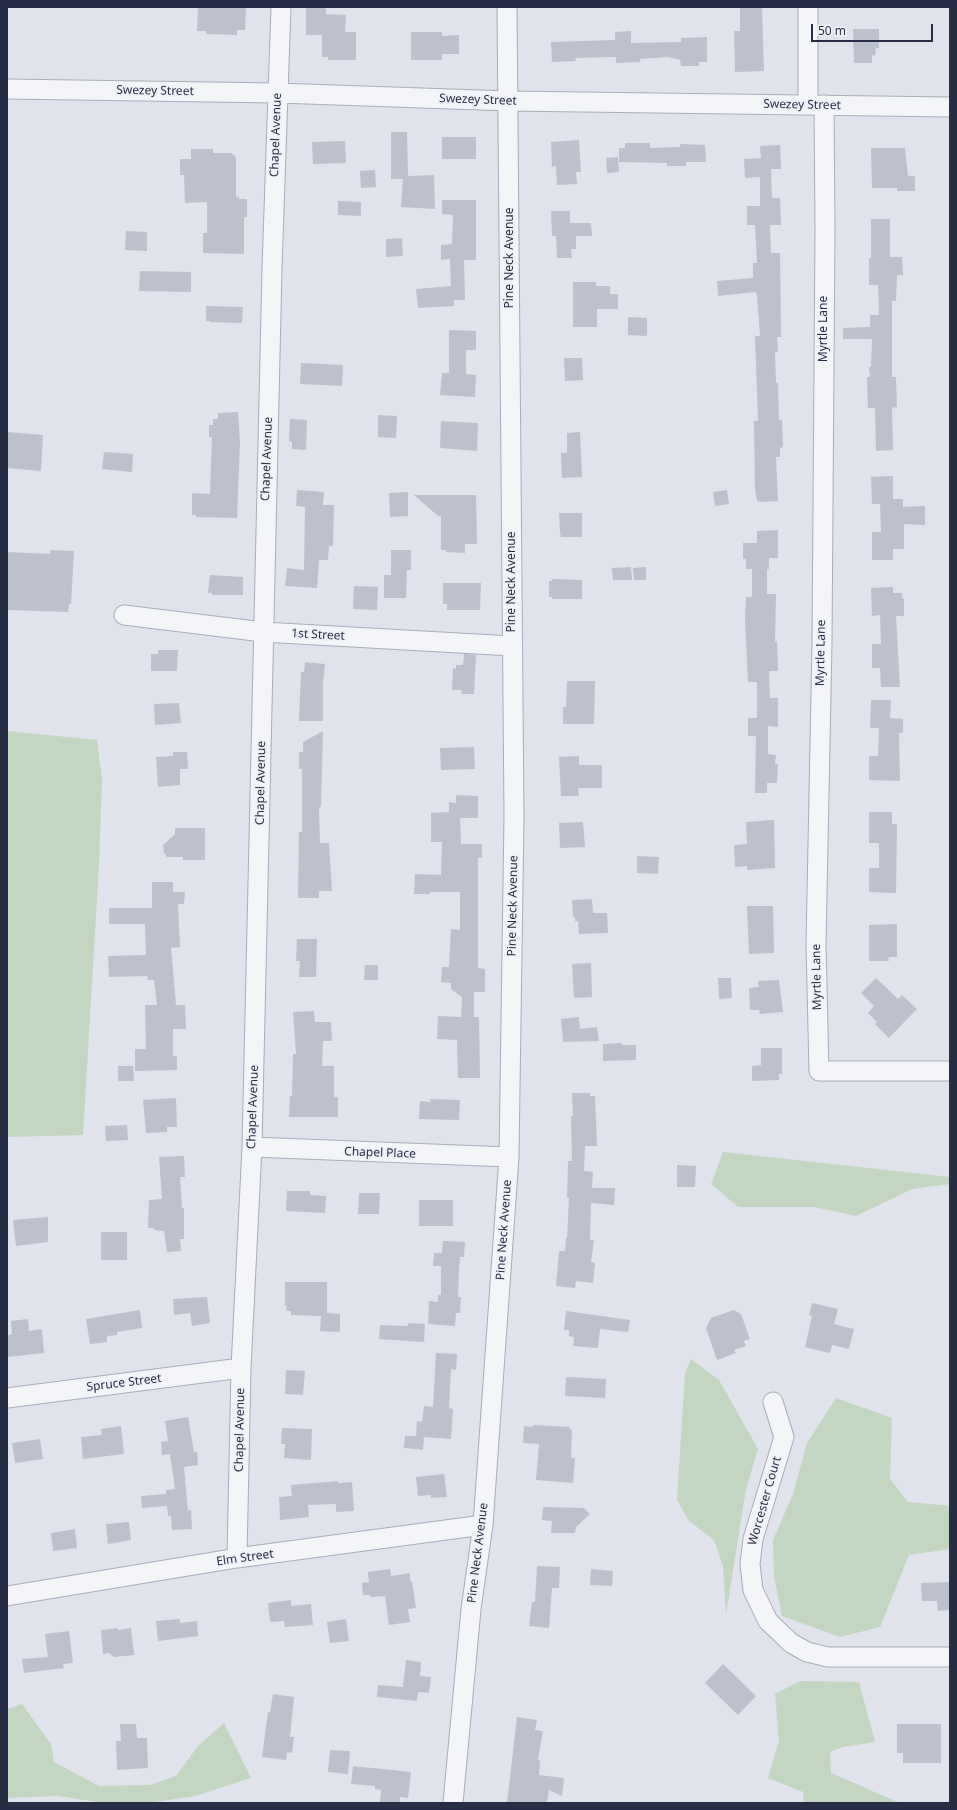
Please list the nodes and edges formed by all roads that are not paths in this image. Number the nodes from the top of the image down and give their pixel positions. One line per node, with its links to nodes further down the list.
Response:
1 (281, 7): 5 (street, Chapel Avenue)
2 (507, 7): 6 (street, Pine Neck Avenue)
3 (808, 7): 7 (street)
4 (7, 89): 5 (street, Swezey Street)
5 (277, 93): 6 (street, Swezey Street); 10 (street, Chapel Avenue)
6 (509, 101): 7 (street, Swezey Street); 11 (street, Pine Neck Avenue)
7 (816, 105): 8 (street, Swezey Street); 12 (street, Myrtle Lane)
8 (950, 107)
9 (124, 615): 10 (street, 1st Street)
10 (263, 632): 11 (street, 1st Street); 13 (street, Chapel Avenue)
11 (512, 646): 14 (street, Pine Neck Avenue)
12 (950, 1071)
13 (252, 1147): 14 (street, Chapel Place); 15 (street, Chapel Avenue)
14 (509, 1157): 18 (street, Pine Neck Avenue)
15 (241, 1368): 16 (street, Spruce Street); 19 (street, Chapel Avenue)
16 (7, 1398)
17 (773, 1402): 21 (street, Worcester Court)
18 (483, 1525): 19 (street, Elm Street); 22 (street, Pine Neck Avenue)
19 (237, 1558): 20 (street, Elm Street)
20 (7, 1596)
21 (950, 1657)
22 (453, 1803)

